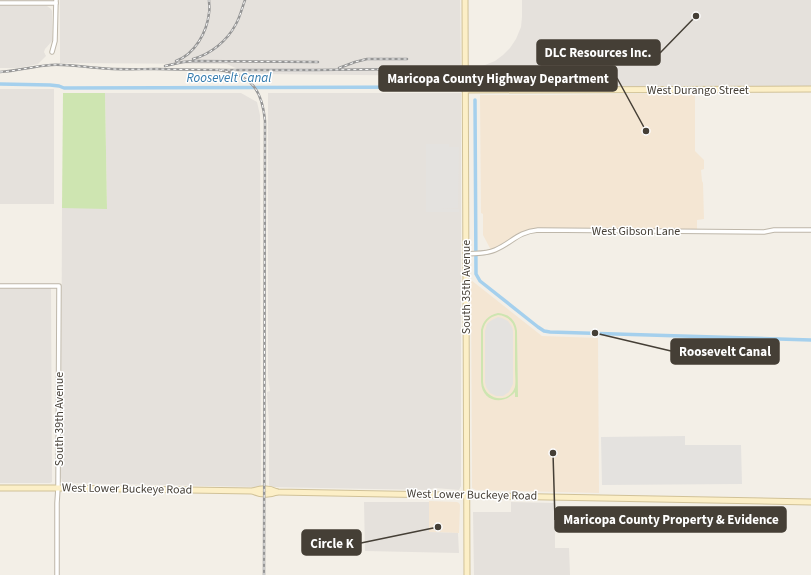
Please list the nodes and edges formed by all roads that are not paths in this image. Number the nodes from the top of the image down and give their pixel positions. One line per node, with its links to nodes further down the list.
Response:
1 (465, 0): 6 (main road, South 35th Avenue)
2 (56, 2): 3 (street); 4 (street)
3 (0, 3)
4 (52, 52)
5 (811, 89): 6 (main road, West Durango Street)
6 (465, 90): 8 (main road, South 35th Avenue)
7 (811, 230): 8 (street, West Gibson Lane)
8 (466, 254): 12 (main road, South 35th Avenue)
9 (0, 286): 11 (street, South 39th Avenue)
10 (0, 488): 11 (main road, West Lower Buckeye Road)
11 (58, 488): 12 (main road, West Lower Buckeye Road); 14 (street, South 39th Avenue)
12 (466, 495): 13 (main road, West Lower Buckeye Road); 15 (main road, South 35th Avenue)
13 (811, 502)
14 (57, 575)
15 (467, 575)

